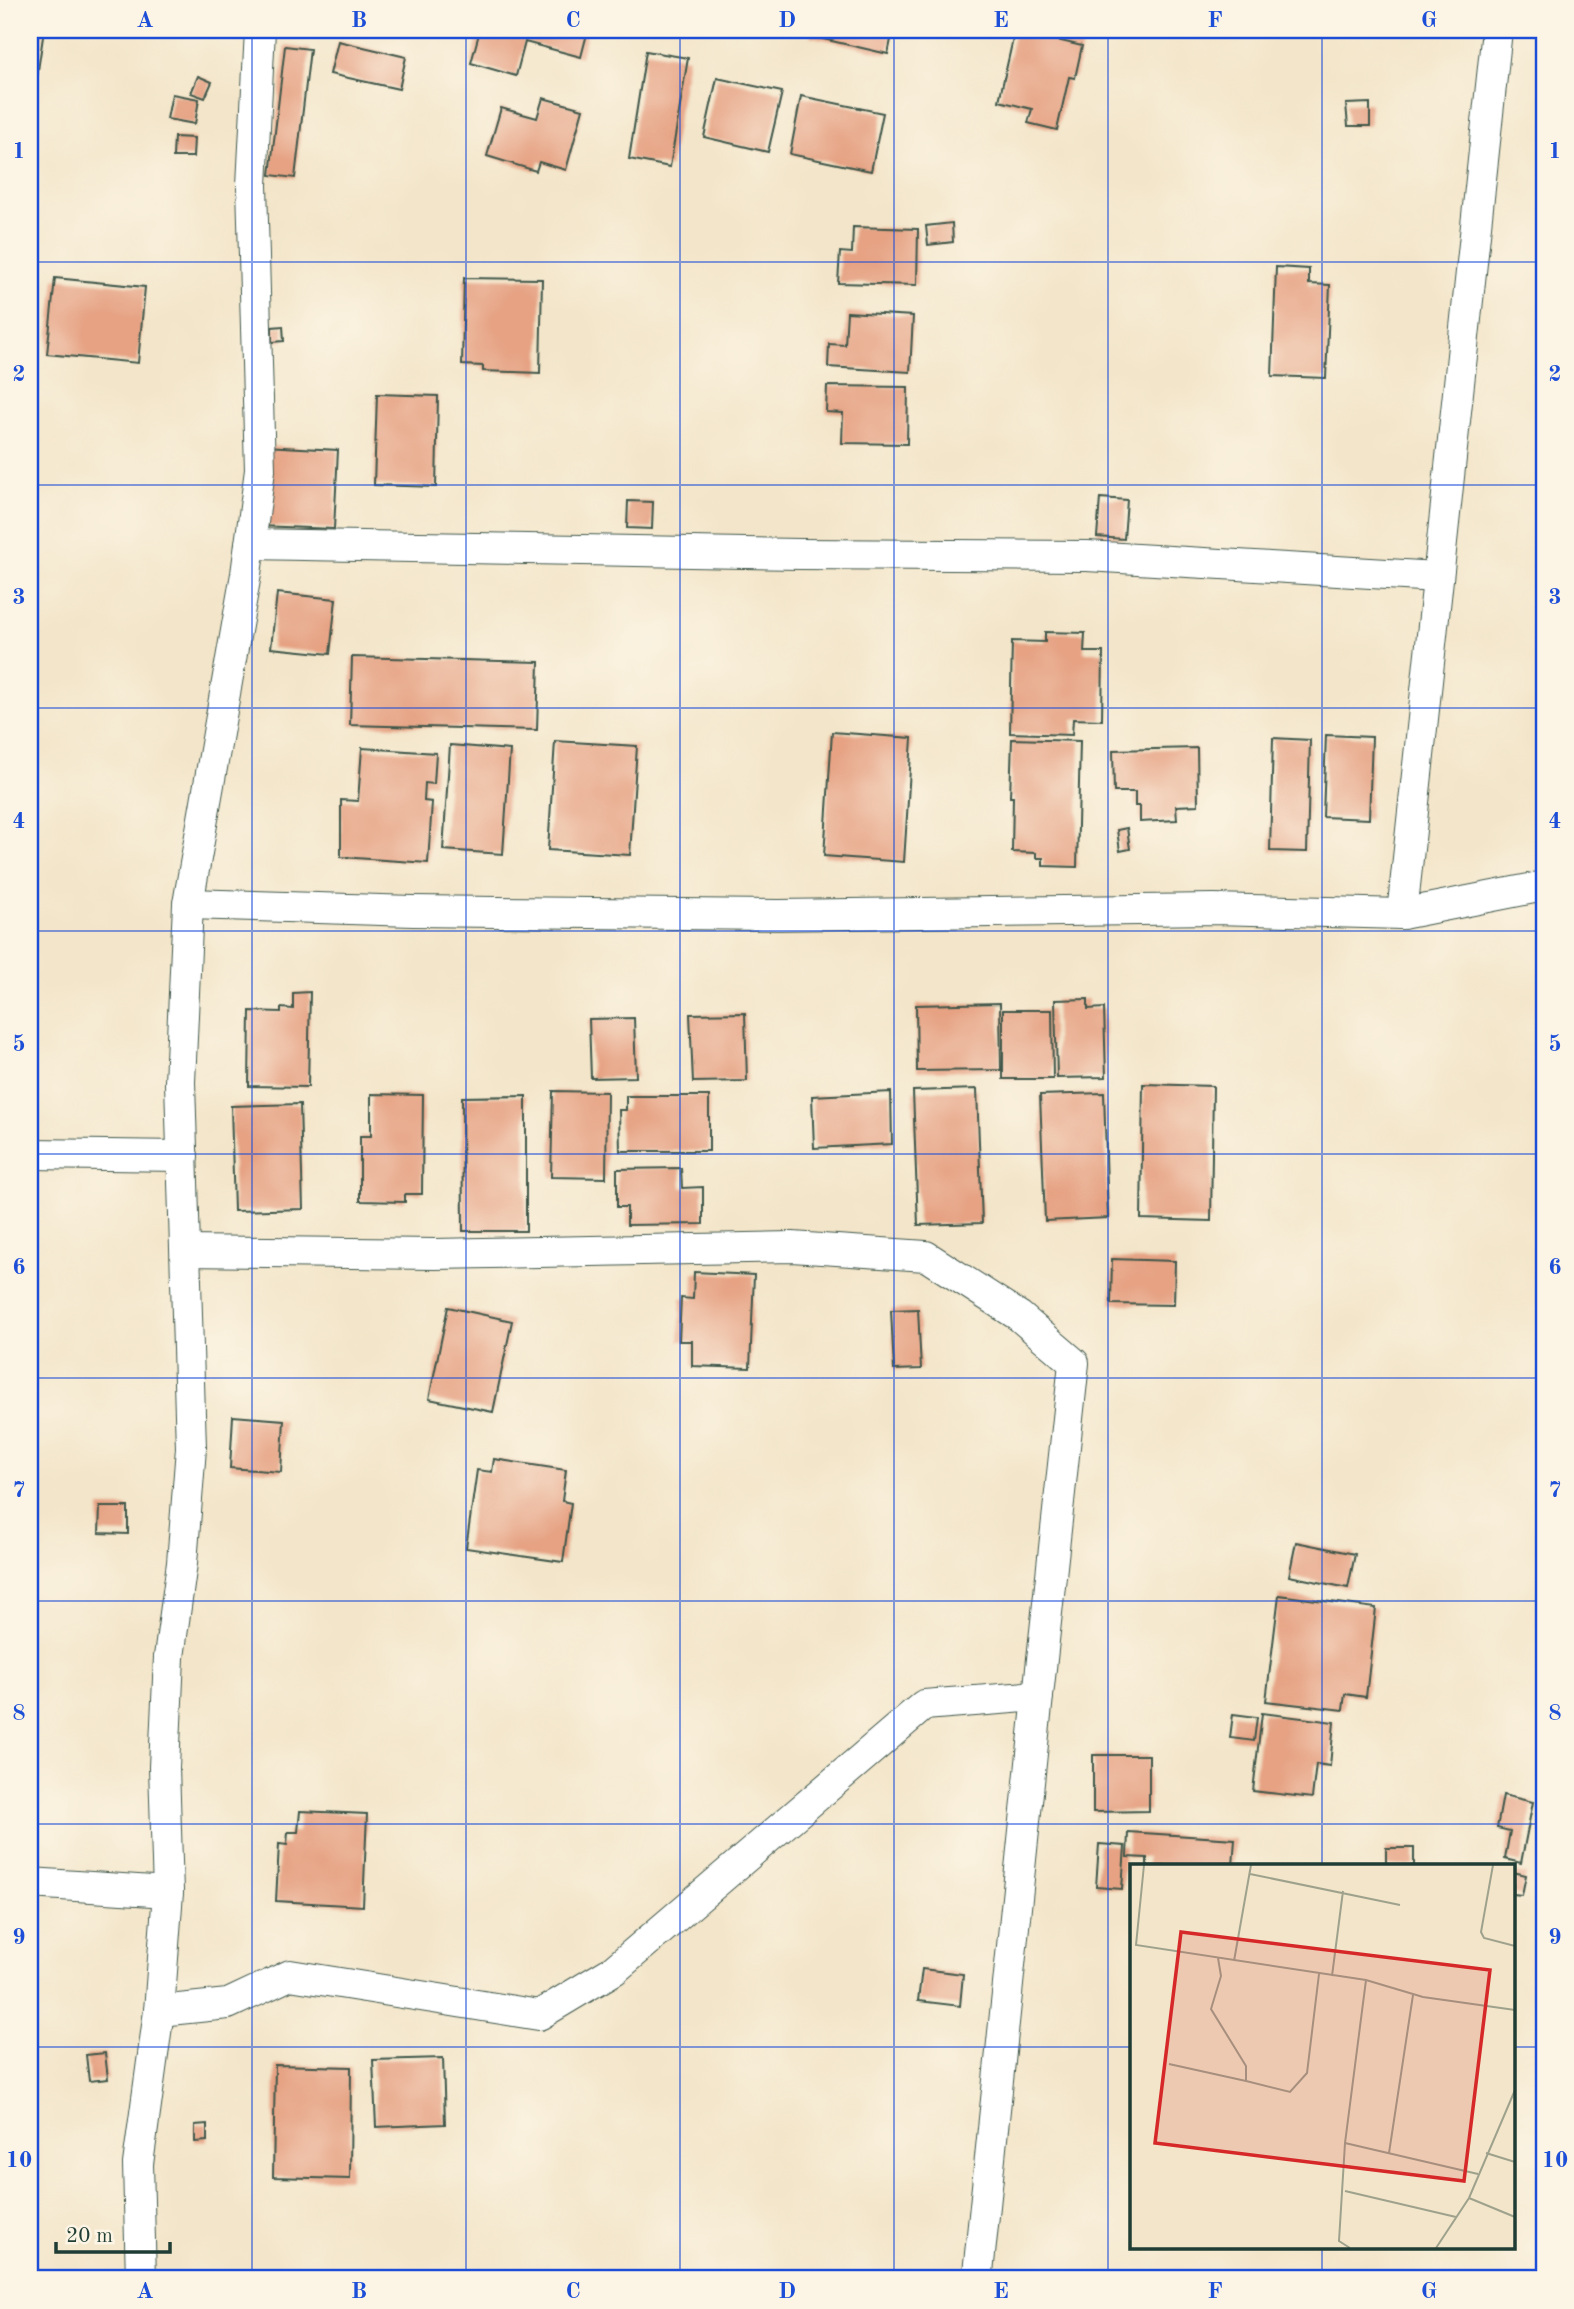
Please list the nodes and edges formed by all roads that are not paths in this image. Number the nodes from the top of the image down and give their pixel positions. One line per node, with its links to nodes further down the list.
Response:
1 (260, 30): 3 (street)
2 (1497, 30): 4 (street)
3 (250, 544): 4 (street); 6 (street)
4 (1437, 577): 7 (street)
5 (1544, 886): 7 (street)
6 (188, 904): 7 (street); 9 (street)
7 (1402, 914)
8 (30, 1154): 9 (street)
9 (183, 1156): 10 (street)
10 (186, 1251): 11 (street); 13 (street)
11 (1038, 1696): 14 (street); 15 (street)
12 (30, 1883): 13 (street)
13 (169, 1892): 14 (street)
14 (159, 2011): 16 (street)
15 (978, 2273)
16 (141, 2279)

